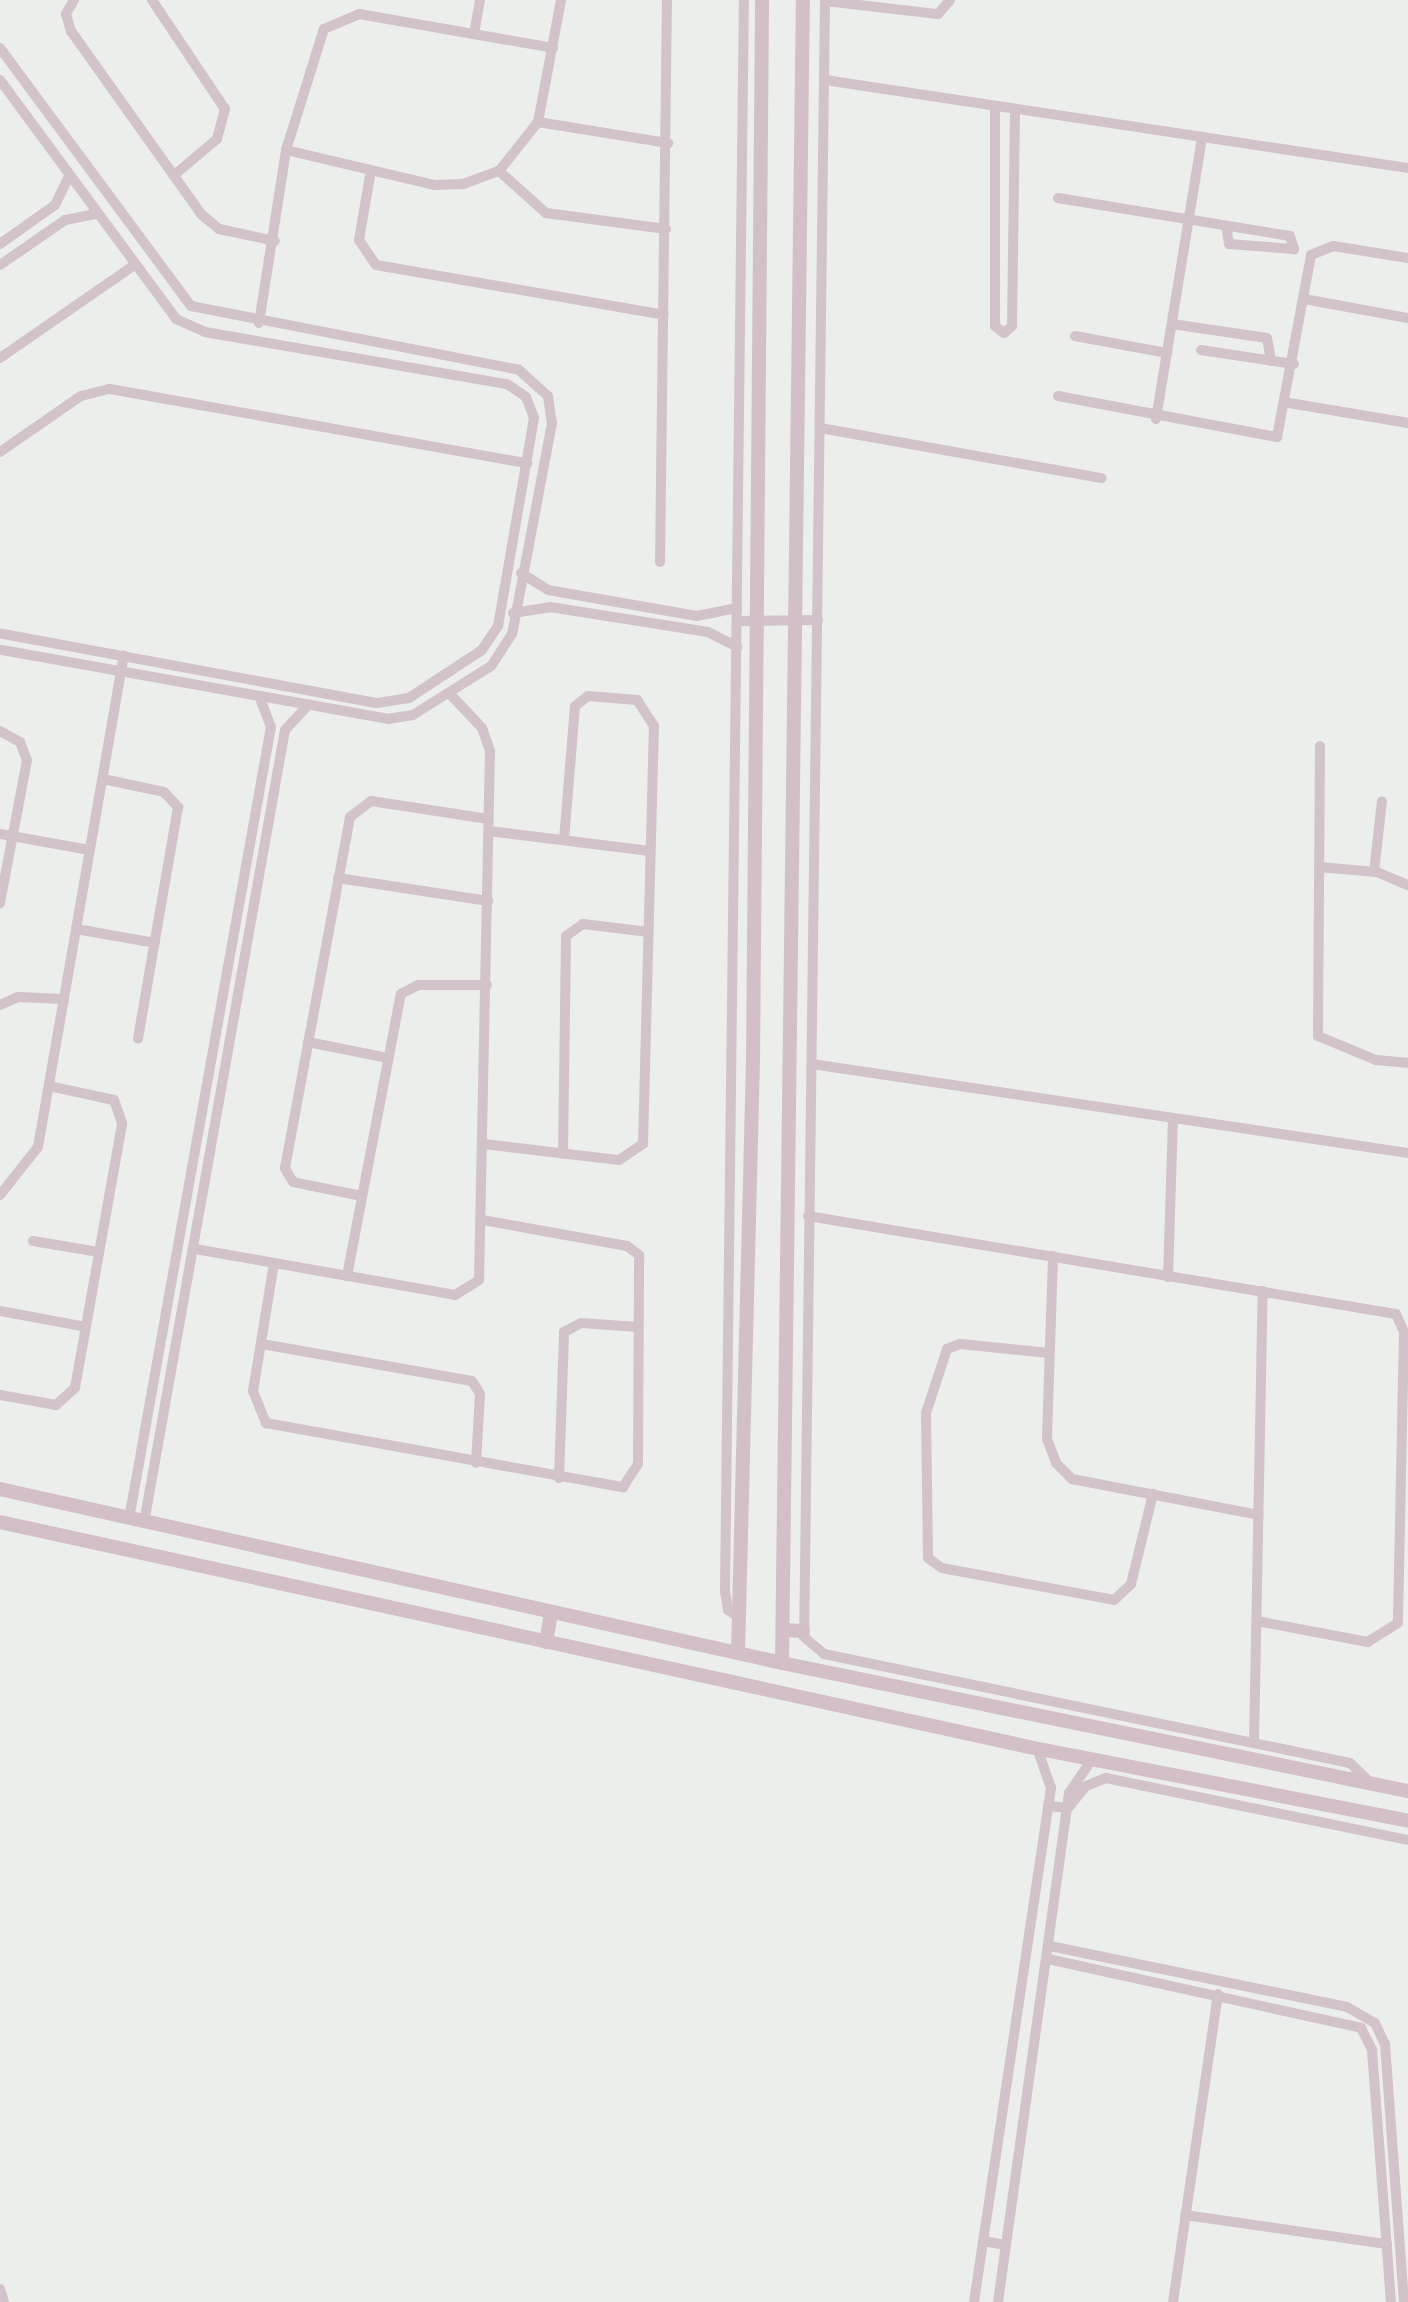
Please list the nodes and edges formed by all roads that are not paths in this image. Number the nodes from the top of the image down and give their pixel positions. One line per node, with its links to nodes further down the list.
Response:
1 (74, 0): 27 (street)
2 (152, 0): 27 (street)
3 (480, 0): 11 (street)
4 (561, 0): 13 (street)
5 (667, 0): 22 (street)
6 (744, 0): 66 (street)
7 (762, 0): 71 (street)
8 (803, 0): 68 (street)
9 (825, 0): 10 (street); 15 (street)
10 (950, 0)
11 (474, 34): 13 (street); 23 (street)
12 (0, 48): 17 (street)
13 (553, 48): 20 (street)
14 (0, 80): 19 (street)
15 (825, 80): 16 (street); 58 (street)
16 (995, 106): 18 (street); 30 (street)
17 (43, 109): 19 (street); 44 (street)
18 (1015, 109): 21 (street); 31 (street)
19 (29, 119): 26 (street)
20 (538, 122): 22 (street); 25 (street)
21 (1202, 137): 24 (street); 33 (street)
22 (668, 143): 35 (street)
23 (286, 150): 28 (street); 36 (street)
24 (1408, 168)
25 (499, 171): 28 (street); 35 (street)
26 (69, 176): 32 (street); 37 (street)
27 (173, 176): 36 (street)
28 (370, 176): 42 (street)
29 (1058, 198): 33 (street)
30 (995, 201): 31 (street); 31 (street)
31 (1014, 201)
32 (97, 214): 39 (street); 40 (street)
33 (1189, 221): 34 (street); 45 (street)
34 (1226, 226): 34 (street)
35 (666, 229): 42 (street)
36 (275, 241): 44 (street)
37 (0, 244)
38 (1408, 258): 41 (street)
39 (0, 265)
40 (133, 266): 50 (street); 53 (street)
41 (1304, 299): 43 (street); 52 (street)
42 (664, 315): 62 (street)
43 (1408, 318)
44 (259, 323): 48 (street)
45 (1172, 324): 46 (street); 49 (street)
46 (1211, 330): 51 (street); 51 (street)
47 (1075, 336): 49 (street)
48 (407, 349): 53 (street); 64 (street)
49 (1167, 353): 56 (street)
50 (0, 358)
51 (1271, 361): 52 (street)
52 (1294, 364): 55 (street)
53 (404, 366): 60 (street)
54 (1058, 396): 56 (street)
55 (1289, 403): 56 (street); 57 (street)
56 (1156, 419)
57 (1408, 423)
58 (820, 428): 61 (street); 69 (street)
59 (0, 452): 60 (street)
60 (527, 463): 63 (street)
61 (1102, 478)
62 (660, 562)
63 (509, 573): 64 (street); 65 (street)
64 (525, 575): 66 (street); 67 (street)
65 (503, 605): 67 (street); 76 (street)
66 (737, 608): 70 (street)
67 (518, 613): 73 (street); 78 (street)
68 (796, 620): 69 (street); 71 (street); 143 (street)
69 (818, 620): 107 (street)
70 (737, 621): 71 (street); 73 (street)
71 (754, 621): 74 (street)
72 (0, 633): 76 (street)
73 (737, 647): 74 (street); 141 (street)
74 (754, 647): 141 (street)
75 (0, 650): 77 (street)
76 (124, 655): 77 (street)
77 (122, 670): 79 (street); 83 (street)
78 (450, 694): 80 (street); 85 (street)
79 (259, 696): 80 (street); 136 (street)
80 (309, 704): 118 (street)
81 (0, 731): 87 (street)
82 (1320, 746): 91 (street)
83 (103, 779): 89 (street); 99 (street)
84 (1382, 801): 92 (street)
85 (489, 825): 88 (street); 93 (street); 95 (street)
86 (0, 834): 87 (street)
87 (13, 837): 89 (street); 96 (street)
88 (564, 840): 90 (street); 90 (street)
89 (90, 850): 97 (street)
90 (650, 851): 98 (street)
91 (1319, 867): 92 (street); 106 (street)
92 (1374, 872): 94 (street)
93 (338, 878): 95 (street); 104 (street)
94 (1408, 885)
95 (488, 901): 100 (street)
96 (0, 903)
97 (76, 929): 99 (street); 101 (street)
98 (649, 932): 112 (street); 112 (street)
99 (155, 943): 103 (street)
100 (487, 985): 105 (street); 110 (street)
101 (64, 999): 102 (street); 108 (street)
102 (0, 1005)
103 (138, 1039)
104 (308, 1042): 105 (street); 114 (street)
105 (388, 1058): 114 (street)
106 (1408, 1063)
107 (812, 1064): 109 (street); 115 (street)
108 (49, 1086): 113 (street); 119 (street)
109 (1173, 1118): 111 (street); 123 (street)
110 (484, 1144): 112 (street); 116 (street)
111 (1408, 1153)
112 (563, 1154)
113 (0, 1195)
114 (362, 1196): 122 (street)
115 (808, 1216): 120 (street); 144 (street)
116 (483, 1220): 122 (street); 127 (street)
117 (33, 1241): 119 (street)
118 (195, 1249): 121 (street); 138 (street)
119 (99, 1252): 126 (street)
120 (1053, 1256): 123 (street); 129 (street)
121 (274, 1263): 122 (street); 128 (street)
122 (347, 1276)
123 (1168, 1277): 124 (street)
124 (1263, 1291): 135 (street); 142 (street)
125 (0, 1311): 126 (street)
126 (86, 1327): 130 (street)
127 (638, 1327): 132 (street); 132 (street)
128 (262, 1344): 131 (street); 131 (street)
129 (1049, 1353): 134 (street); 134 (street)
130 (0, 1395)
131 (476, 1463): 132 (street)
132 (559, 1478)
133 (0, 1489): 136 (street)
134 (1153, 1494): 135 (street)
135 (1259, 1515): 142 (street)
136 (129, 1519): 138 (street)
137 (0, 1522): 145 (street)
138 (144, 1523): 139 (street)
139 (509, 1604): 140 (street); 145 (street)
140 (551, 1613): 146 (street); 147 (street)
141 (739, 1617): 147 (street)
142 (1257, 1621): 149 (street)
143 (783, 1630): 144 (street); 148 (street)
144 (803, 1631): 149 (street)
145 (502, 1633): 146 (street)
146 (546, 1642): 150 (street)
147 (738, 1653): 148 (street)
148 (782, 1663): 152 (street)
149 (1254, 1743): 152 (street)
150 (1037, 1748): 151 (street); 154 (street)
151 (1095, 1757): 155 (street); 156 (street)
152 (1372, 1784): 153 (street)
153 (1408, 1791)
154 (1048, 1806): 155 (street); 162 (street)
155 (1068, 1808): 157 (street); 158 (street)
156 (1408, 1821)
157 (1408, 1840)
158 (1050, 1946): 159 (street); 171 (street)
159 (1048, 1959): 160 (street); 164 (street)
160 (1218, 1994): 161 (street); 163 (street)
161 (1185, 2215): 163 (street); 169 (street)
162 (983, 2241): 164 (street); 167 (street)
163 (1387, 2244): 170 (street)
164 (1006, 2245): 168 (street)
165 (0, 2289): 166 (street)
166 (4, 2302)
167 (974, 2302)
168 (998, 2302)
169 (1173, 2302)
170 (1391, 2302)
171 (1404, 2302)

